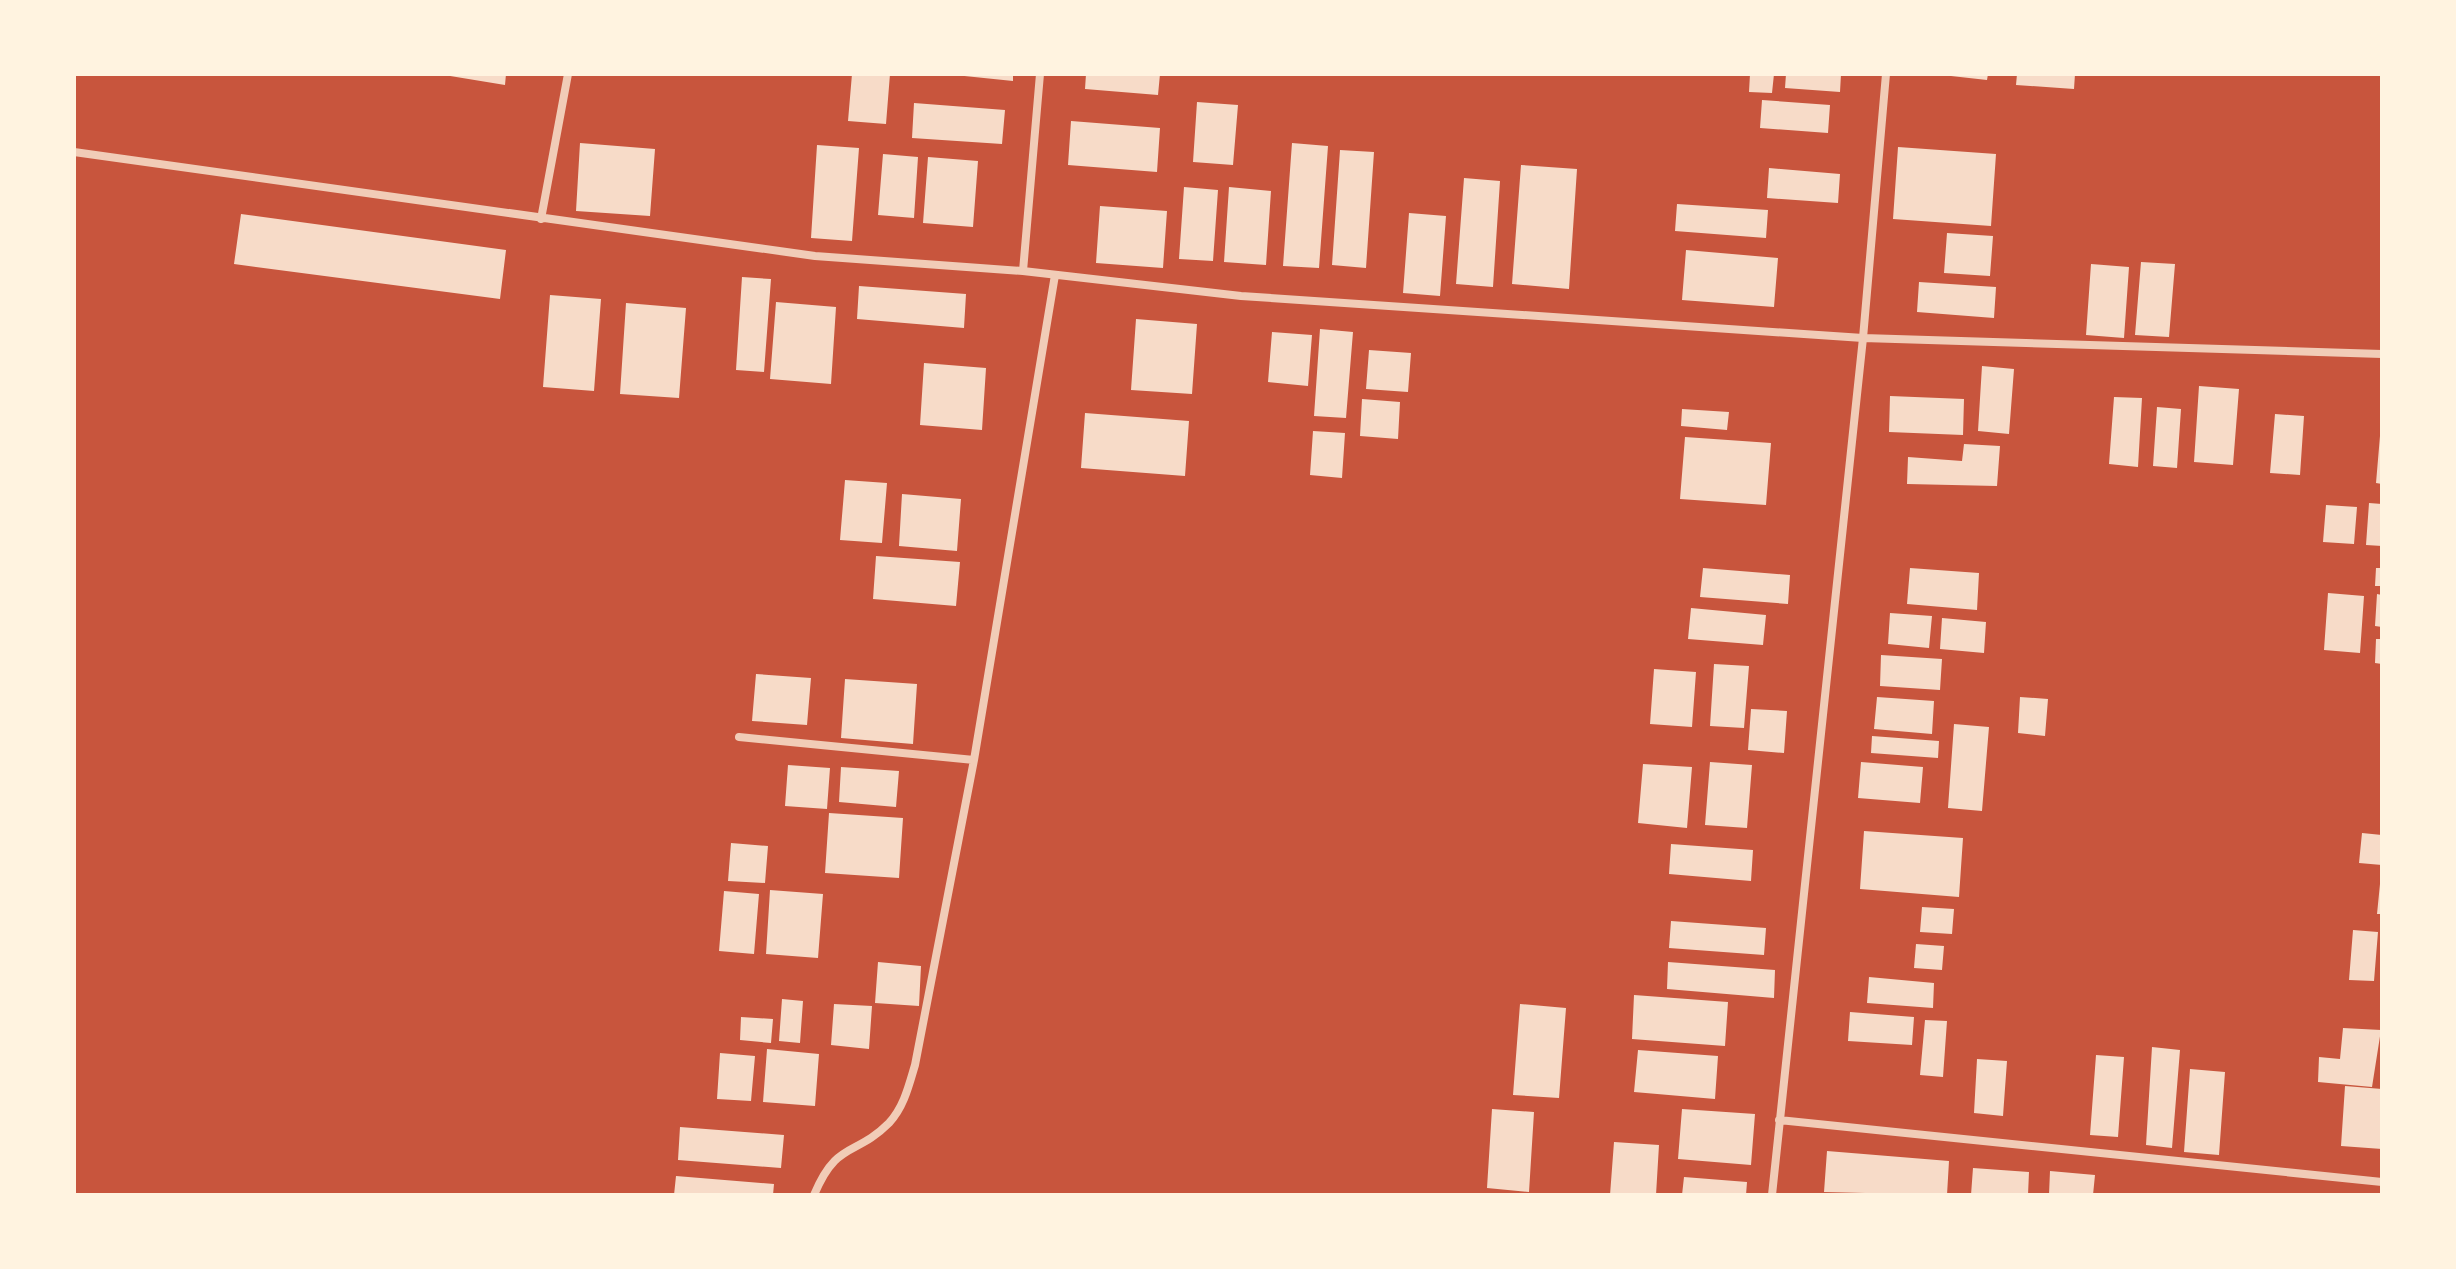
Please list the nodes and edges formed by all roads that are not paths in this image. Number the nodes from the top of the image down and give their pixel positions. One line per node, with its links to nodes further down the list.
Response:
1 (568, 74): 5 (street)
2 (1040, 74): 6 (street)
3 (1886, 74): 8 (street)
4 (74, 152): 5 (street)
5 (541, 219): 6 (street)
6 (1023, 271): 7 (street)
7 (1055, 275): 8 (street); 11 (street)
8 (1863, 338): 9 (street); 12 (street)
9 (2382, 354)
10 (739, 737): 11 (street)
11 (974, 760): 14 (street)
12 (1779, 1120): 13 (street); 15 (street)
13 (2382, 1182)
14 (814, 1195)
15 (1772, 1195)

